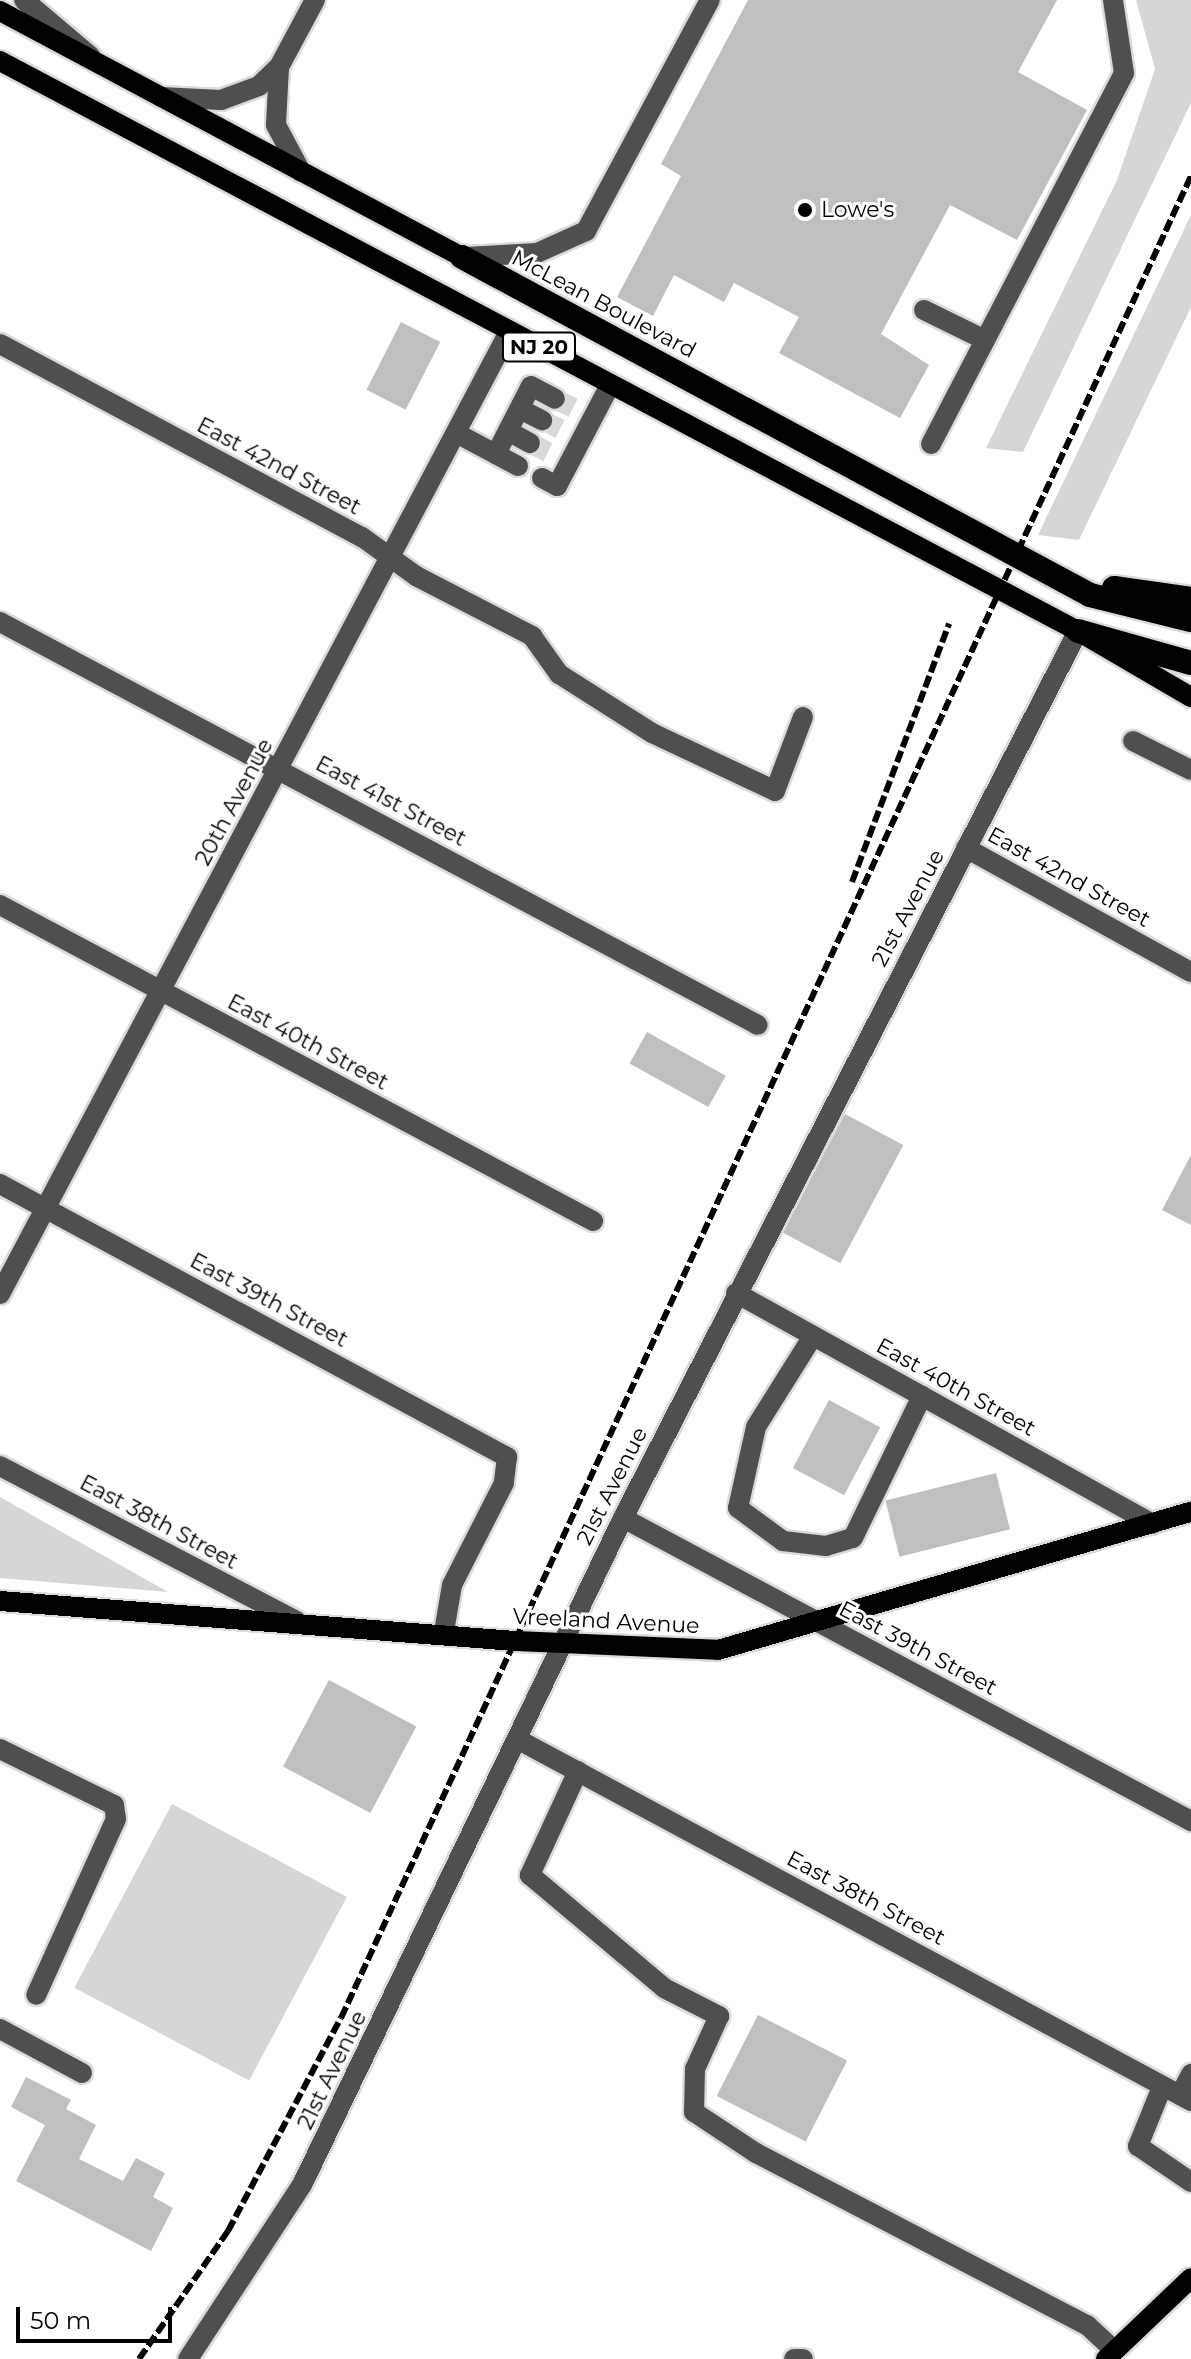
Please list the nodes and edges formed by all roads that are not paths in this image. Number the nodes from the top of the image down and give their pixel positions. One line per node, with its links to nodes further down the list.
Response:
1 (24, 0): 7 (street)
2 (315, 0): 8 (street)
3 (710, 0): 11 (street)
4 (1113, 0): 14 (street)
5 (0, 11): 7 (main road, McLean Boulevard / NJ 20)
6 (0, 61): 13 (main road, NJ 20)
7 (95, 62): 9 (main road, McLean Boulevard / NJ 20)
8 (279, 67): 9 (street); 10 (street)
9 (161, 97): 10 (main road, McLean Boulevard / NJ 20)
10 (301, 172): 11 (main road, McLean Boulevard / NJ 20)
11 (462, 257): 28 (highway, McLean Boulevard / NJ 20)
12 (924, 310): 14 (street)
13 (509, 332): 16 (main road, NJ 20); 21 (street, 20th Avenue)
14 (985, 340): 23 (street)
15 (0, 344): 27 (street, East 42nd Street)
16 (610, 385): 26 (street); 32 (main road, NJ 20)
17 (555, 399): 18 (street)
18 (520, 409): 19 (street); 20 (street)
19 (542, 420)
20 (508, 431): 22 (street); 24 (street)
21 (458, 434): 24 (street); 27 (street, 20th Avenue)
22 (530, 443)
23 (931, 444)
24 (496, 454): 25 (street)
25 (518, 466)
26 (549, 482)
27 (392, 557): 35 (street, East 42nd Street); 37 (street, 20th Avenue)
28 (1044, 567): 29 (highway); 30 (highway, McLean Boulevard / NJ 20)
29 (1191, 599)
30 (1191, 620)
31 (0, 622): 37 (street, East 41st Street)
32 (1078, 631): 33 (highway, NJ 20); 34 (main road); 39 (street, 21st Avenue)
33 (1191, 663)
34 (1191, 697)
35 (803, 717)
36 (1133, 741): 38 (street)
37 (279, 769): 42 (street, 20th Avenue); 43 (street, East 41st Street)
38 (1191, 770)
39 (966, 848): 41 (street, East 42nd Street); 47 (street, 21st Avenue)
40 (0, 905): 42 (street, East 40th Street)
41 (1191, 972)
42 (161, 991): 45 (street, 20th Avenue); 46 (street, East 40th Street)
43 (758, 1025)
44 (0, 1184): 45 (street, East 39th Street)
45 (46, 1208): 48 (street, 20th Avenue); 58 (street, East 39th Street)
46 (593, 1221)
47 (736, 1293): 49 (street, East 40th Street); 53 (street, 21st Avenue)
48 (0, 1294)
49 (813, 1336): 50 (street, East 40th Street); 50 (street)
50 (922, 1396): 54 (street, East 40th Street)
51 (0, 1466): 56 (street, East 38th Street)
52 (1191, 1512): 54 (main road, Vreeland Avenue)
53 (623, 1518): 57 (street, East 39th Street); 59 (street, 21st Avenue)
54 (1152, 1524): 57 (main road, Vreeland Avenue)
55 (0, 1601): 56 (main road, Vreeland Avenue)
56 (296, 1621): 58 (main road, Vreeland Avenue)
57 (816, 1621): 59 (main road, Vreeland Avenue); 63 (street, East 39th Street)
58 (444, 1632): 59 (main road, Vreeland Avenue)
59 (562, 1642): 60 (street, 21st Avenue)
60 (517, 1739): 62 (street, East 38th Street); 72 (street, 21st Avenue)
61 (0, 1749): 64 (street)
62 (578, 1771): 68 (street, East 38th Street); 71 (street)
63 (1191, 1821)
64 (36, 1995)
65 (0, 2029): 66 (street)
66 (82, 2073)
67 (1191, 2074): 68 (street)
68 (1177, 2094): 69 (street)
69 (1191, 2182)
70 (1191, 2278): 71 (main road)
71 (1115, 2356)
72 (188, 2359)
73 (794, 2359): 74 (street)
74 (803, 2359)

